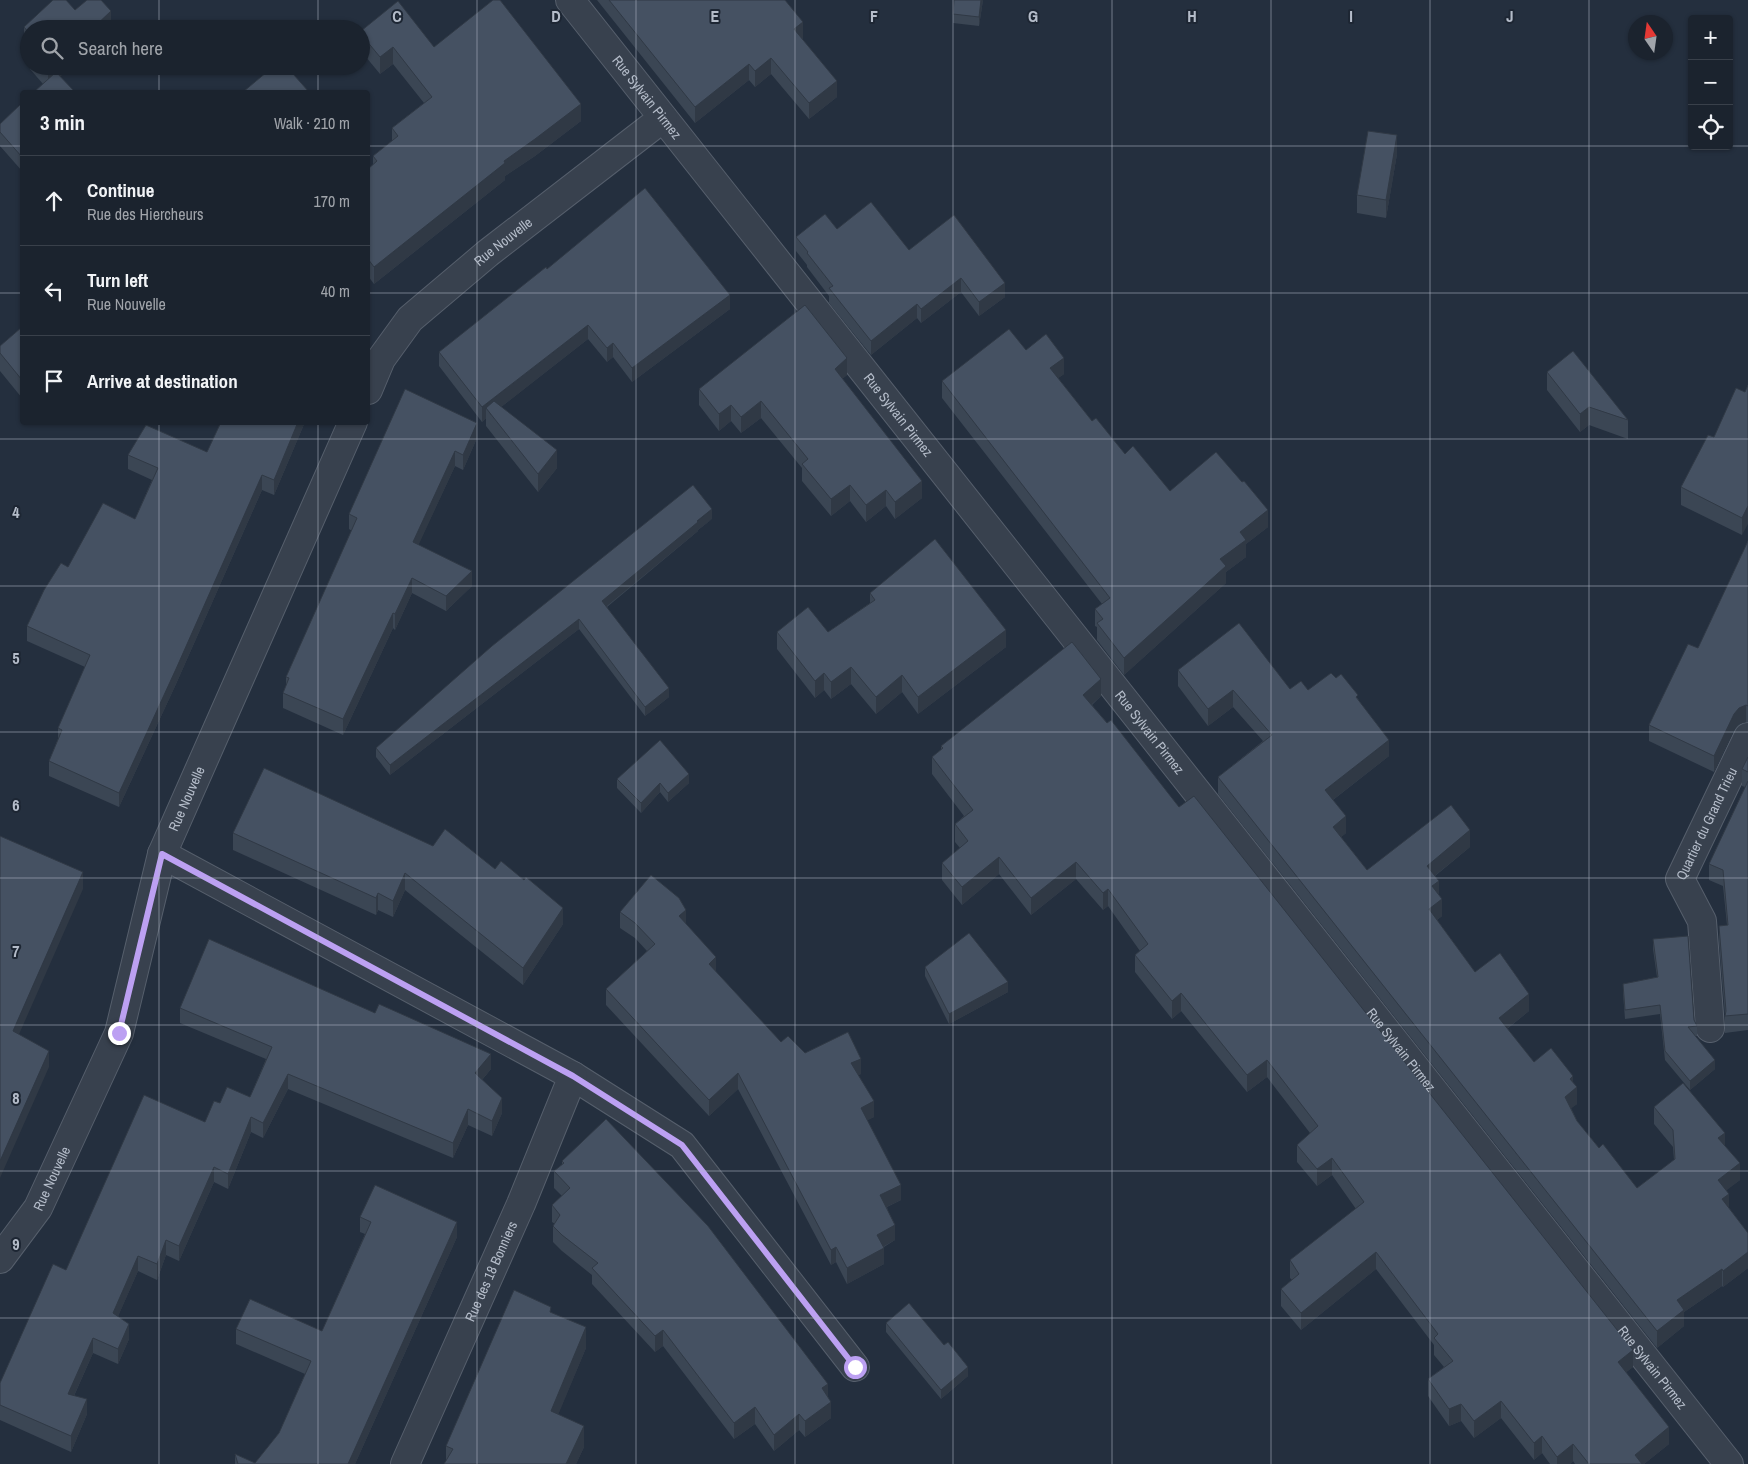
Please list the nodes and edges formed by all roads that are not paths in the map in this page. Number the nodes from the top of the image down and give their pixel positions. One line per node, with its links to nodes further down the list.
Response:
1 (570, 0): 2 (street, Rue Sylvain Pirmez)
2 (663, 118): 3 (street, Rue Nouvelle); 12 (street, Rue Sylvain Pirmez)
3 (370, 385)
4 (352, 425): 6 (street, Rue Nouvelle)
5 (1748, 737): 7 (street, Quartier du Grand Trieu)
6 (162, 854): 8 (street); 9 (street, Rue Nouvelle)
7 (1710, 1028)
8 (573, 1076): 10 (street); 11 (street, Rue des 18 Bonniers)
9 (0, 1259)
10 (855, 1367)
11 (405, 1464)
12 (1729, 1464)

